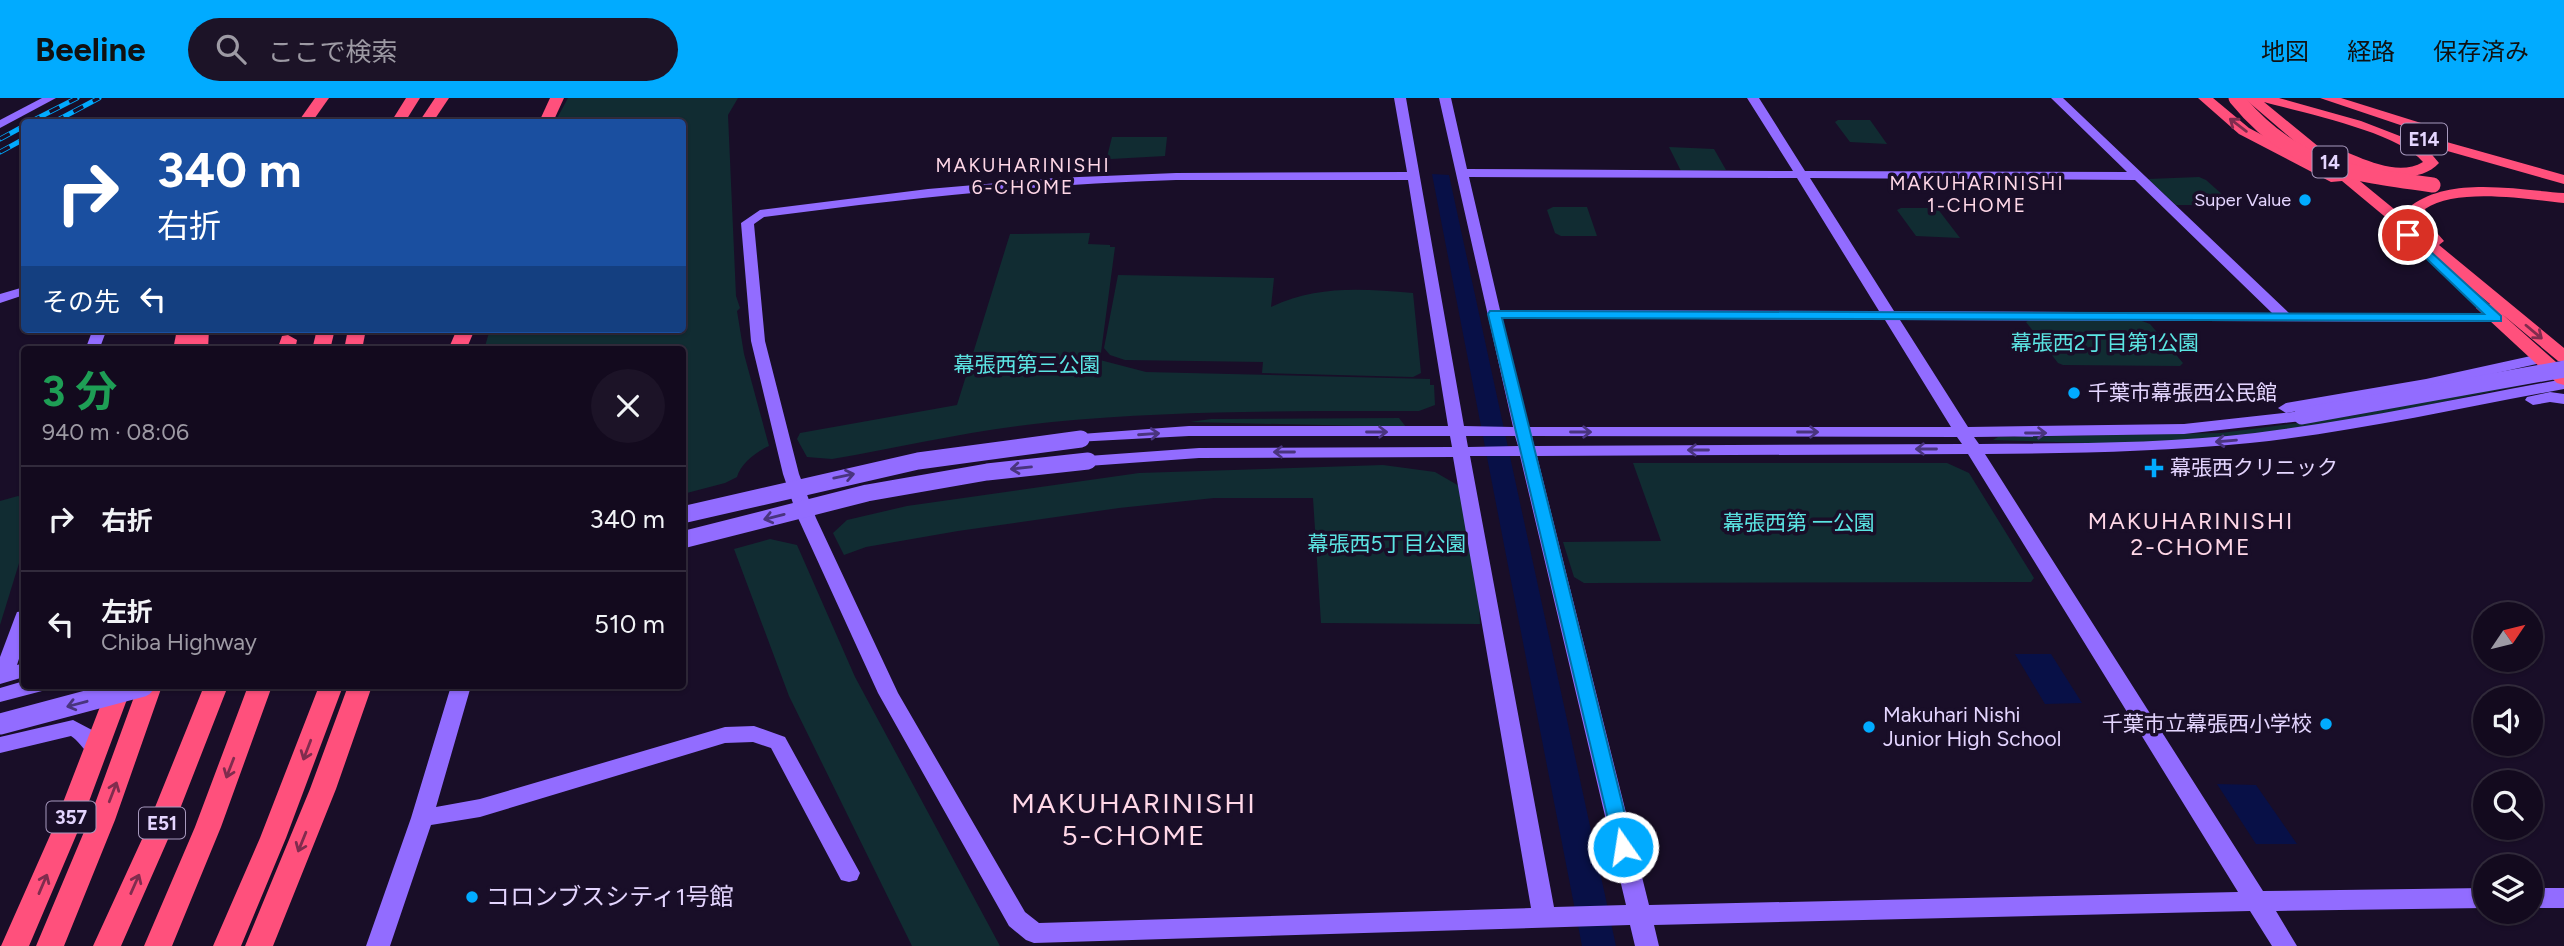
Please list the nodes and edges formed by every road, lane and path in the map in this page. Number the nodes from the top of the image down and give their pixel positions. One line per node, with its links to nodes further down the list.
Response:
1 (50, 98): 19 (street)
2 (322, 98): 15 (highway)
3 (413, 98): 16 (highway)
4 (442, 98): 17 (highway)
5 (557, 98): 18 (highway)
6 (1400, 98): 24 (street)
7 (1445, 98): 21 (street)
8 (1753, 98): 23 (street)
9 (2057, 98): 25 (street)
10 (2205, 98): 28 (highway, one-way to 10)
11 (2236, 98): 27 (highway, bridge)
12 (2308, 98): 20 (highway, E14)
13 (2327, 98): 20 (highway)
14 (2263, 99): 14 (highway); 26 (highway, E14); 28 (highway, 14)
15 (307, 119)
16 (400, 119)
17 (428, 119)
18 (547, 119)
19 (0, 125)
20 (2547, 169): 22 (highway, E14)
21 (1462, 173): 23 (street); 33 (street)
22 (2564, 173)
23 (1800, 175): 25 (street); 34 (street)
24 (1414, 176): 41 (street); 71 (street)
25 (2138, 176): 35 (street)
26 (2564, 180)
27 (2564, 196): 30 (highway)
28 (2382, 207): 29 (highway, 14)
29 (2404, 228): 30 (highway, 14); 36 (highway, 14)
30 (2462, 272): 38 (highway, 14, one-way to 38)
31 (21, 292): 32 (street)
32 (0, 299)
33 (1494, 314): 34 (street); 44 (street)
34 (1889, 315): 35 (street); 42 (street)
35 (2285, 317): 36 (street)
36 (2496, 318): 37 (highway, 14)
37 (2540, 359): 38 (highway, 14); 40 (street)
38 (2563, 368): 40 (street, bridge); 43 (street)
39 (2564, 399): 43 (street)
40 (2184, 429): 42 (street, one-way to 40)
41 (1463, 432): 44 (street); 46 (street); 47 (street, one-way to 41, bridge)
42 (1964, 433): 44 (street, one-way to 42); 45 (street)
43 (2252, 438): 45 (street, one-way to 45)
44 (1520, 441): 45 (street, one-way to 44); 46 (street); 70 (street)
45 (1974, 449): 69 (street)
46 (1469, 451): 48 (street, one-way to 48, bridge); 71 (street)
47 (686, 514)
48 (686, 539)
49 (21, 626): 51 (street)
50 (21, 672): 51 (street)
51 (1, 683): 52 (street)
52 (21, 685)
53 (119, 689): 63 (highway, 357)
54 (131, 689): 61 (street, one-way to 61, bridge)
55 (149, 689): 73 (highway, 357, one-way to 55)
56 (330, 689): 76 (highway, one-way to 76)
57 (359, 689): 77 (highway, one-way to 77)
58 (460, 689): 64 (street)
59 (214, 692): 74 (highway, E51, one-way to 59)
60 (257, 695): 75 (highway, E51, one-way to 75)
61 (0, 724)
62 (0, 745): 63 (street)
63 (97, 751): 72 (highway, 357, one-way to 63)
64 (422, 818): 65 (street); 78 (street)
65 (849, 873)
66 (2473, 898): 69 (street)
67 (2543, 898): 68 (street)
68 (2564, 898)
69 (2256, 901): 70 (street); 80 (street)
70 (1639, 915): 71 (street); 79 (street)
71 (1544, 917)
72 (15, 946)
73 (50, 946)
74 (107, 946)
75 (158, 946)
76 (227, 946)
77 (259, 946)
78 (378, 946)
79 (1647, 946)
80 (2284, 946)

